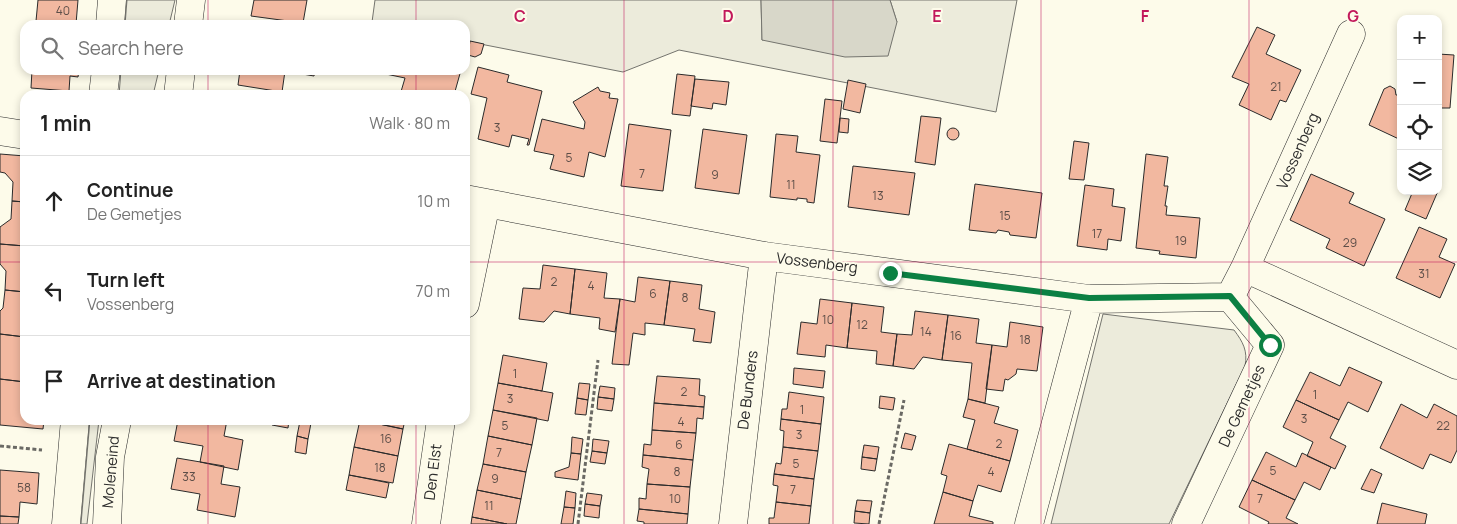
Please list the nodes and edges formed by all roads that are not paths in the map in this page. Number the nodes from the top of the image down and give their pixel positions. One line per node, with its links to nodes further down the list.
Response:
1 (112, 0): 3 (street)
2 (191, 0): 4 (street)
3 (110, 20)
4 (189, 20)
5 (1351, 34): 15 (street, Vossenberg)
6 (105, 75): 8 (street)
7 (180, 75): 9 (street)
8 (104, 90)
9 (179, 90)
10 (0, 131): 11 (street)
11 (20, 134)
12 (476, 201): 13 (street, Vossenberg); 14 (street)
13 (764, 256): 17 (street, Vossenberg); 25 (street, De Bunders)
14 (470, 257)
15 (1246, 268): 16 (street, Vossenberg); 18 (street)
16 (1230, 296): 17 (street, Vossenberg); 27 (street, De Gemetjes)
17 (1089, 298): 26 (street)
18 (1457, 366)
19 (75, 425): 22 (street)
20 (116, 425): 23 (street, Moleneind)
21 (440, 425): 24 (street, Den Elst)
22 (66, 524)
23 (107, 524)
24 (426, 524)
25 (733, 524)
26 (1029, 524)
27 (1186, 524)

